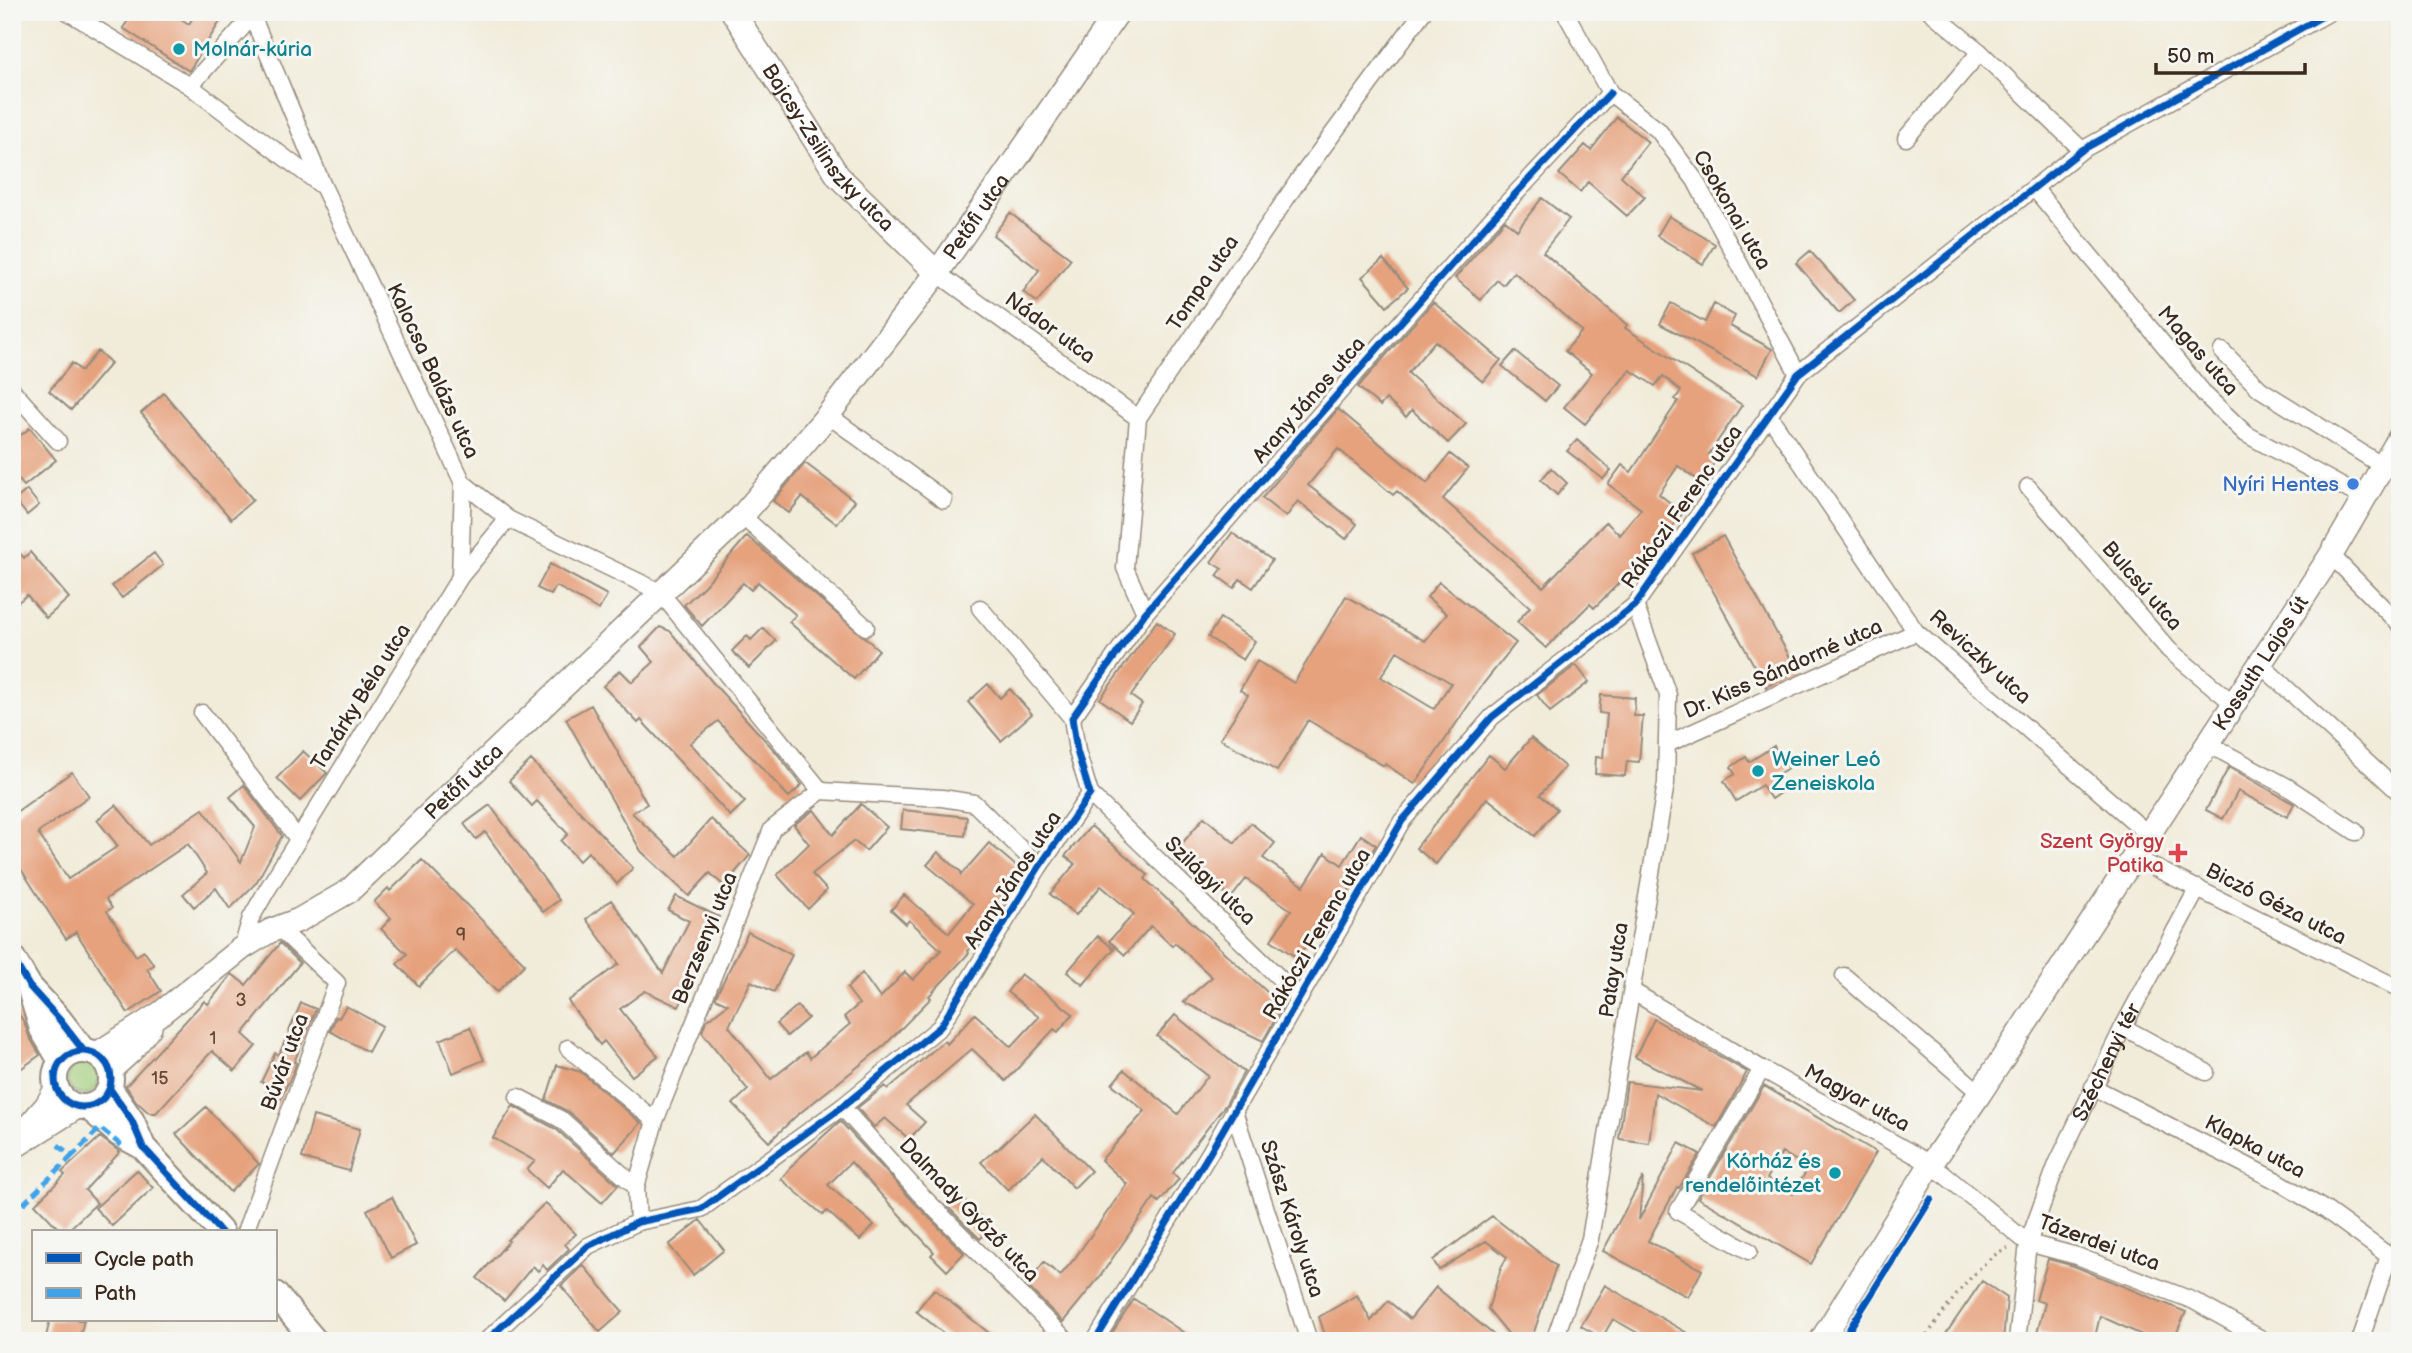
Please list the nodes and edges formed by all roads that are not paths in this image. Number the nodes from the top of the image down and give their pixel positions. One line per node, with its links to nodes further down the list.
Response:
1 (68, 12): 10 (street, Kalocsa Balázs utca)
2 (733, 12): 16 (street, Bajcsy-Zsilinszky utca)
3 (1118, 12): 16 (street, Petőfi utca)
4 (1423, 12): 22 (street, Tompa utca)
5 (1931, 12): 9 (street)
6 (2330, 12): 13 (street, Rákóczi Ferenc utca)
7 (255, 15): 10 (street); 14 (street, Kalocsa Balázs utca)
8 (1572, 16): 11 (street, Csokonai utca)
9 (1980, 52): 12 (street); 13 (street)
10 (190, 86): 14 (street, Kalocsa Balázs utca)
11 (1610, 93): 18 (street, Csokonai utca); 36 (street, Arany János utca)
12 (1906, 138)
13 (2082, 150): 15 (street, Rákóczi Ferenc utca)
14 (323, 186): 25 (street, Kalocsa Balázs utca)
15 (2035, 189): 18 (street, Rákóczi Ferenc utca); 27 (street, Magas utca)
16 (937, 273): 21 (street, Petőfi utca); 22 (street, Nádor utca)
17 (2222, 351): 24 (street, Kossuth Lajos út)
18 (1798, 374): 20 (street, Rákóczi Ferenc utca)
19 (12, 390): 23 (street)
20 (1768, 414): 34 (street, Rákóczi Ferenc utca); 39 (street, Reviczky utca)
21 (828, 415): 28 (street); 29 (street, Petőfi utca)
22 (1138, 418): 36 (street, Tompa utca)
23 (58, 441)
24 (2395, 450): 27 (street, Kossuth Lajos út)
25 (463, 483): 30 (street, Kalocsa Balázs utca); 32 (street, Tanárky Béla utca)
26 (2028, 487): 41 (street, Bulcsú utca)
27 (2365, 499): 31 (street, Kossuth Lajos út)
28 (944, 500)
29 (742, 516): 33 (street, Petőfi utca); 38 (street)
30 (508, 519): 32 (street, Tanárky Béla utca); 33 (street, Kalocsa Balázs utca)
31 (2331, 555): 37 (street); 40 (street, Kossuth Lajos út)
32 (460, 577): 51 (street, Tanárky Béla utca)
33 (660, 592): 46 (street); 55 (street, Petőfi utca)
34 (1635, 605): 44 (street, Patay utca); 61 (street, Rákóczi Ferenc utca)
35 (979, 608): 43 (street)
36 (1145, 613): 43 (street, Arany János utca)
37 (2400, 625)
38 (866, 627)
39 (1916, 632): 44 (street, Dr. Kiss Sándorné utca); 50 (street, Reviczky utca)
40 (2260, 664): 41 (street, Kossuth Lajos út); 47 (street)
41 (2234, 704): 45 (street, Kossuth Lajos út)
42 (202, 713): 51 (street)
43 (1072, 718): 48 (street)
44 (1667, 744): 60 (street, Patay utca)
45 (2208, 744): 49 (street); 50 (street, Kossuth Lajos út)
46 (821, 791): 53 (street); 74 (street, Berzsenyi utca)
47 (2400, 793)
48 (1090, 794): 53 (street, Arany János utca); 61 (street, Szilágyi utca)
49 (2356, 832)
50 (2148, 834): 52 (street, Kossuth Lajos út)
51 (298, 839): 56 (street, Tanárky Béla utca)
52 (2133, 857): 54 (street, Biczó Géza utca); 69 (street)
53 (1040, 867): 72 (street, Arany János utca)
54 (2198, 888): 59 (street, Biczó Géza utca); 62 (street, Széchenyi tér)
55 (278, 927): 56 (street, Petőfi utca); 81 (street, Búvár utca)
56 (242, 948): 64 (street, Petőfi utca)
57 (12, 957): 64 (main road)
58 (1844, 976): 69 (street)
59 (2400, 989)
60 (1632, 991): 65 (street, Magyar utca); 91 (street, Patay utca)
61 (1300, 998): 73 (street, Rákóczi Ferenc utca)
62 (2123, 1027): 66 (street); 67 (street, Széchenyi tér)
63 (568, 1048): 74 (street)
64 (92, 1065): 68 (main road); 71 (main road); 76 (main road)
65 (1762, 1069): 77 (street, Magyar utca); 83 (street)
66 (2206, 1072)
67 (2093, 1087): 82 (street, Széchenyi tér); 84 (street, Klapka utca)
68 (56, 1089): 71 (main road); 75 (street)
69 (1980, 1093): 77 (street)
70 (518, 1097): 78 (street)
71 (83, 1107): 75 (street); 76 (main road)
72 (842, 1107): 79 (street, Arany János utca); 88 (street, Dalmady Győző utca)
73 (1234, 1111): 89 (street, Rákóczi Ferenc utca); 90 (street, Szász Károly utca)
74 (655, 1121): 78 (street, Berzsenyi utca)
75 (12, 1147)
76 (143, 1147): 80 (main road)
77 (1931, 1164): 82 (street, Tázerdei utca); 92 (street)
78 (636, 1187): 79 (street, Berzsenyi utca)
79 (638, 1222): 87 (street, Arany János utca)
80 (218, 1230)
81 (246, 1230)
82 (2028, 1242): 93 (street, Széchenyi tér); 94 (street, Tázerdei utca)
83 (1749, 1251)
84 (2394, 1252): 95 (street)
85 (276, 1295): 86 (main road)
86 (313, 1340)
87 (486, 1341)
88 (1067, 1341)
89 (1095, 1341)
90 (1309, 1341)
91 (1554, 1341)
92 (1821, 1341)
93 (2017, 1341)
94 (2265, 1341)
95 (2360, 1341)

